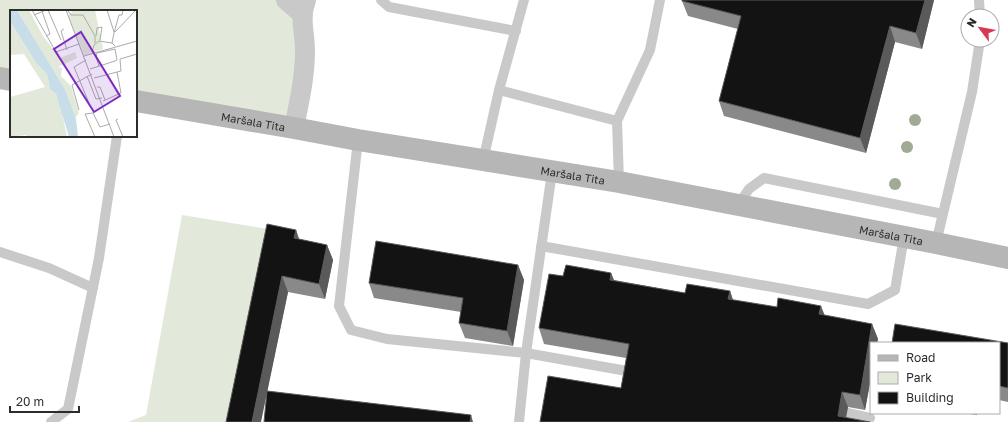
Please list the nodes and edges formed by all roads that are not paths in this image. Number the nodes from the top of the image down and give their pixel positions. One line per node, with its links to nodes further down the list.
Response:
1 (286, 0): 5 (street)
2 (380, 0): 6 (lane)
3 (524, 0): 6 (lane)
4 (660, 0): 12 (lane)
5 (304, 6): 13 (street)
6 (516, 31): 10 (lane)
7 (979, 48): 20 (lane)
8 (0, 78): 9 (street)
9 (10, 80)
10 (499, 90): 12 (lane); 16 (lane)
11 (137, 101): 13 (street, Maršala Tita)
12 (617, 122): 18 (lane)
13 (294, 128): 15 (street, Maršala Tita)
14 (117, 137): 26 (lane)
15 (358, 140): 16 (street, Maršala Tita); 27 (lane)
16 (483, 161): 17 (street, Maršala Tita)
17 (552, 172): 18 (street, Maršala Tita); 23 (lane)
18 (618, 182): 19 (street, Maršala Tita)
19 (738, 205): 20 (lane); 21 (street, Maršala Tita)
20 (943, 214): 22 (lane)
21 (904, 237): 22 (street, Maršala Tita); 23 (lane)
22 (936, 243): 25 (street, Maršala Tita)
23 (541, 246): 27 (lane)
24 (0, 252): 26 (lane)
25 (1008, 258)
26 (93, 288): 31 (lane)
27 (526, 353): 28 (lane); 32 (lane)
28 (651, 375)
29 (825, 409): 30 (lane)
30 (870, 418)
31 (51, 422)
32 (519, 422)

